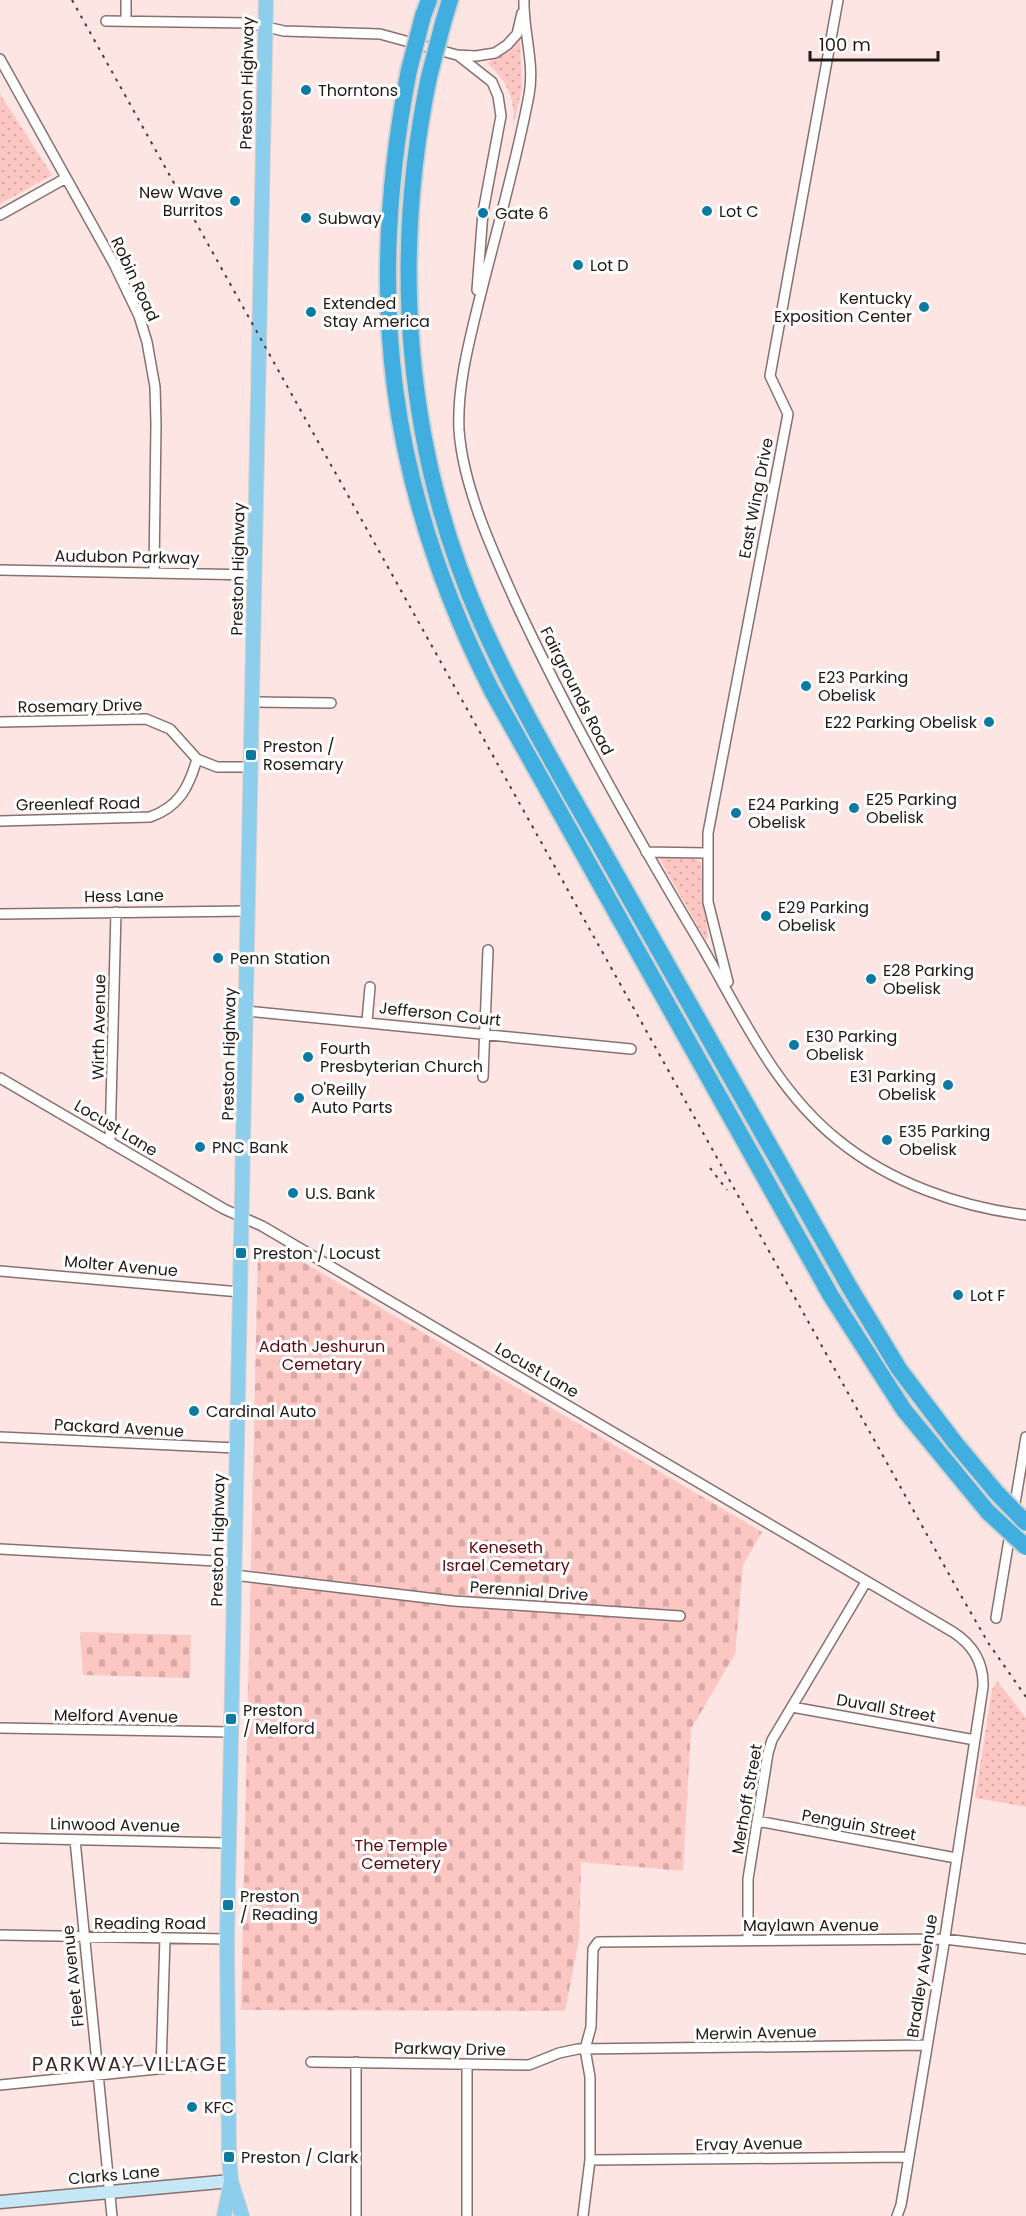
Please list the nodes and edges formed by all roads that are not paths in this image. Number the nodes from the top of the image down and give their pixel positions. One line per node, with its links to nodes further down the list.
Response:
1 (126, 0): 8 (street)
2 (266, 0): 9 (main road, Preston Highway)
3 (429, 0): 47 (highway, bridge)
4 (450, 0): 46 (highway, bridge)
5 (838, 0): 25 (street, East Wing Drive)
6 (524, 3): 10 (street); 14 (street, Fairgrounds Road)
7 (106, 21): 8 (street)
8 (126, 21): 9 (street)
9 (265, 27): 10 (street); 17 (main road, Preston Highway)
10 (457, 55): 14 (street)
11 (0, 59): 12 (street, Robin Road)
12 (66, 178): 13 (street); 16 (street, Robin Road)
13 (0, 215)
14 (475, 320): 24 (street, Fairgrounds Road)
15 (0, 570): 16 (street, Audubon Parkway)
16 (154, 572): 17 (street, Audubon Parkway)
17 (254, 575): 18 (main road, Preston Highway)
18 (252, 702): 19 (street); 22 (main road, Preston Highway)
19 (331, 703)
20 (0, 722): 21 (street, Rosemary Drive)
21 (197, 759): 22 (street); 23 (street, Greenleaf Road)
22 (250, 767): 26 (main road, Preston Highway)
23 (0, 821)
24 (646, 852): 25 (street); 31 (street, Fairgrounds Road)
25 (706, 853): 31 (street, East Wing Drive)
26 (248, 911): 27 (street, Hess Lane); 32 (main road, Preston Highway)
27 (116, 912): 28 (street, Hess Lane); 38 (street, Wirth Avenue)
28 (0, 914)
29 (488, 950): 34 (street)
30 (370, 987): 33 (street)
31 (736, 1003): 39 (street, Fairgrounds Road)
32 (246, 1011): 33 (street, Jefferson Court); 40 (main road, Preston Highway)
33 (367, 1021): 34 (street, Jefferson Court)
34 (486, 1034): 35 (street, Jefferson Court); 36 (street)
35 (631, 1049)
36 (483, 1077)
37 (0, 1078): 38 (street, Locust Lane)
38 (111, 1143): 40 (street, Locust Lane)
39 (1026, 1215)
40 (242, 1217): 42 (main road, Preston Highway); 50 (street, Locust Lane)
41 (0, 1271): 42 (street, Molter Avenue)
42 (240, 1292): 45 (main road, Preston Highway)
43 (0, 1437): 45 (street, Packard Avenue)
44 (1026, 1437): 46 (street)
45 (236, 1448): 49 (main road, Preston Highway)
46 (1019, 1521): 52 (street)
47 (1026, 1547)
48 (0, 1550): 49 (street, Perennial Drive)
49 (234, 1569): 51 (street, Perennial Drive); 55 (main road, Preston Highway)
50 (866, 1581): 53 (street, Merhoff Street); 56 (street, Locust Lane)
51 (680, 1616)
52 (996, 1618)
53 (792, 1707): 56 (street, Duvall Street); 57 (street, Merhoff Street)
54 (0, 1728): 55 (street, Melford Avenue)
55 (231, 1732): 60 (main road, Preston Highway)
56 (975, 1740): 61 (street, Bradley Avenue)
57 (757, 1821): 61 (street, Penguin Street); 66 (street, Merhoff Street)
58 (0, 1838): 59 (street, Linwood Avenue)
59 (75, 1840): 60 (street, Linwood Avenue); 63 (street, Fleet Avenue)
60 (229, 1843): 65 (main road, Preston Highway)
61 (956, 1858): 67 (street, Bradley Avenue)
62 (0, 1935): 63 (street, Reading Road)
63 (84, 1938): 64 (street, Reading Road); 76 (street, Fleet Avenue)
64 (165, 1938): 65 (street, Reading Road); 75 (street)
65 (227, 1939): 71 (main road, Preston Highway)
66 (748, 1939): 67 (street, Maylawn Avenue); 70 (street, Maylawn Avenue)
67 (945, 1939): 68 (street, Maylawn Avenue); 69 (street, Bradley Avenue)
68 (1026, 1949)
69 (926, 2045): 70 (street, Merwin Avenue); 78 (street, Bradley Avenue)
70 (585, 2049): 74 (street, Parkway Drive); 79 (street)
71 (226, 2062): 75 (street); 80 (main road, Preston Highway)
72 (311, 2062): 73 (street, Parkway Drive)
73 (356, 2062): 74 (street, Parkway Drive); 86 (street)
74 (467, 2064): 87 (street)
75 (161, 2068): 76 (street)
76 (98, 2076): 77 (street); 81 (street, Fleet Avenue)
77 (0, 2085)
78 (909, 2157): 79 (street, Ervay Avenue); 89 (street, Bradley Avenue)
79 (590, 2160): 88 (street)
80 (231, 2181): 81 (street, Clarks Lane); 84 (main road); 85 (main road)
81 (109, 2192): 82 (street, Clarks Lane); 83 (street, Fleet Avenue)
82 (0, 2202)
83 (112, 2216)
84 (225, 2216)
85 (242, 2216)
86 (356, 2216)
87 (467, 2216)
88 (583, 2216)
89 (897, 2216)

